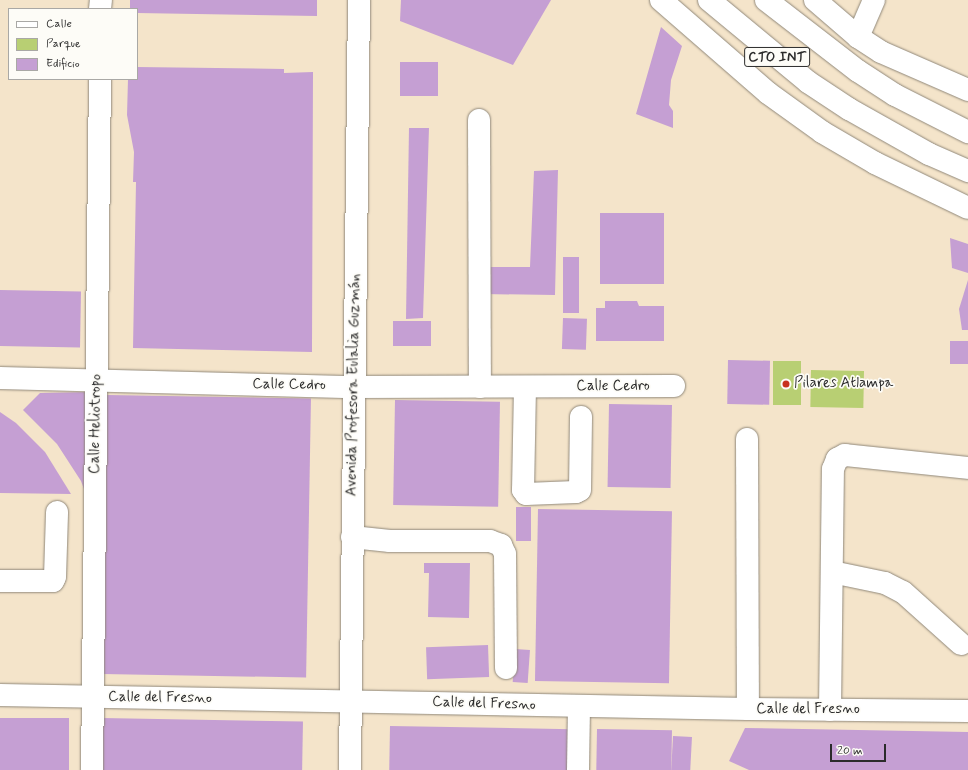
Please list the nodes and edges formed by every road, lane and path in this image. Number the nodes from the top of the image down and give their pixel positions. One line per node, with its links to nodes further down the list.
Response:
1 (358, 0): 17 (main road, Avenida Profesora Eulalia Guzmán)
2 (661, 0): 13 (main road, CTO INT)
3 (709, 0): 12 (main road, CTO INT)
4 (766, 0): 11 (main road, CTO INT)
5 (815, 0): 7 (main road)
6 (874, 0): 7 (main road)
7 (858, 37): 9 (main road)
8 (100, 80): 15 (main road, Calle Heliotropo)
9 (968, 90)
10 (479, 120): 18 (main road)
11 (968, 132)
12 (968, 171)
13 (968, 208)
14 (0, 378): 15 (main road, Calle Cedro)
15 (96, 381): 17 (main road, Calle Cedro); 30 (main road, Calle Heliotropo)
16 (674, 386): 19 (main road, Calle Cedro)
17 (354, 387): 18 (main road, Calle Cedro); 24 (main road, Avenida Profesora Eulalia Guzmán)
18 (480, 387): 19 (main road, Calle Cedro)
19 (525, 387): 20 (main road)
20 (581, 417)
21 (747, 439): 33 (main road)
22 (968, 468): 25 (main road)
23 (57, 512): 26 (main road)
24 (352, 537): 28 (main road); 31 (main road, Avenida Profesora Eulalia Guzmán)
25 (832, 572): 27 (main road); 34 (main road)
26 (0, 581)
27 (961, 644)
28 (506, 668)
29 (0, 695): 30 (main road, Calle del Fresno)
30 (93, 697): 31 (main road, Calle del Fresno); 36 (main road, Calle Heliotropo)
31 (350, 700): 32 (main road, Calle del Fresno); 37 (main road, Avenida Profesora Eulalia Guzmán)
32 (579, 707): 33 (main road, Calle del Fresno); 38 (main road)
33 (748, 710): 34 (main road, Calle del Fresno)
34 (830, 710): 35 (main road, Calle del Fresno)
35 (968, 711)
36 (92, 770)
37 (350, 770)
38 (578, 770)

